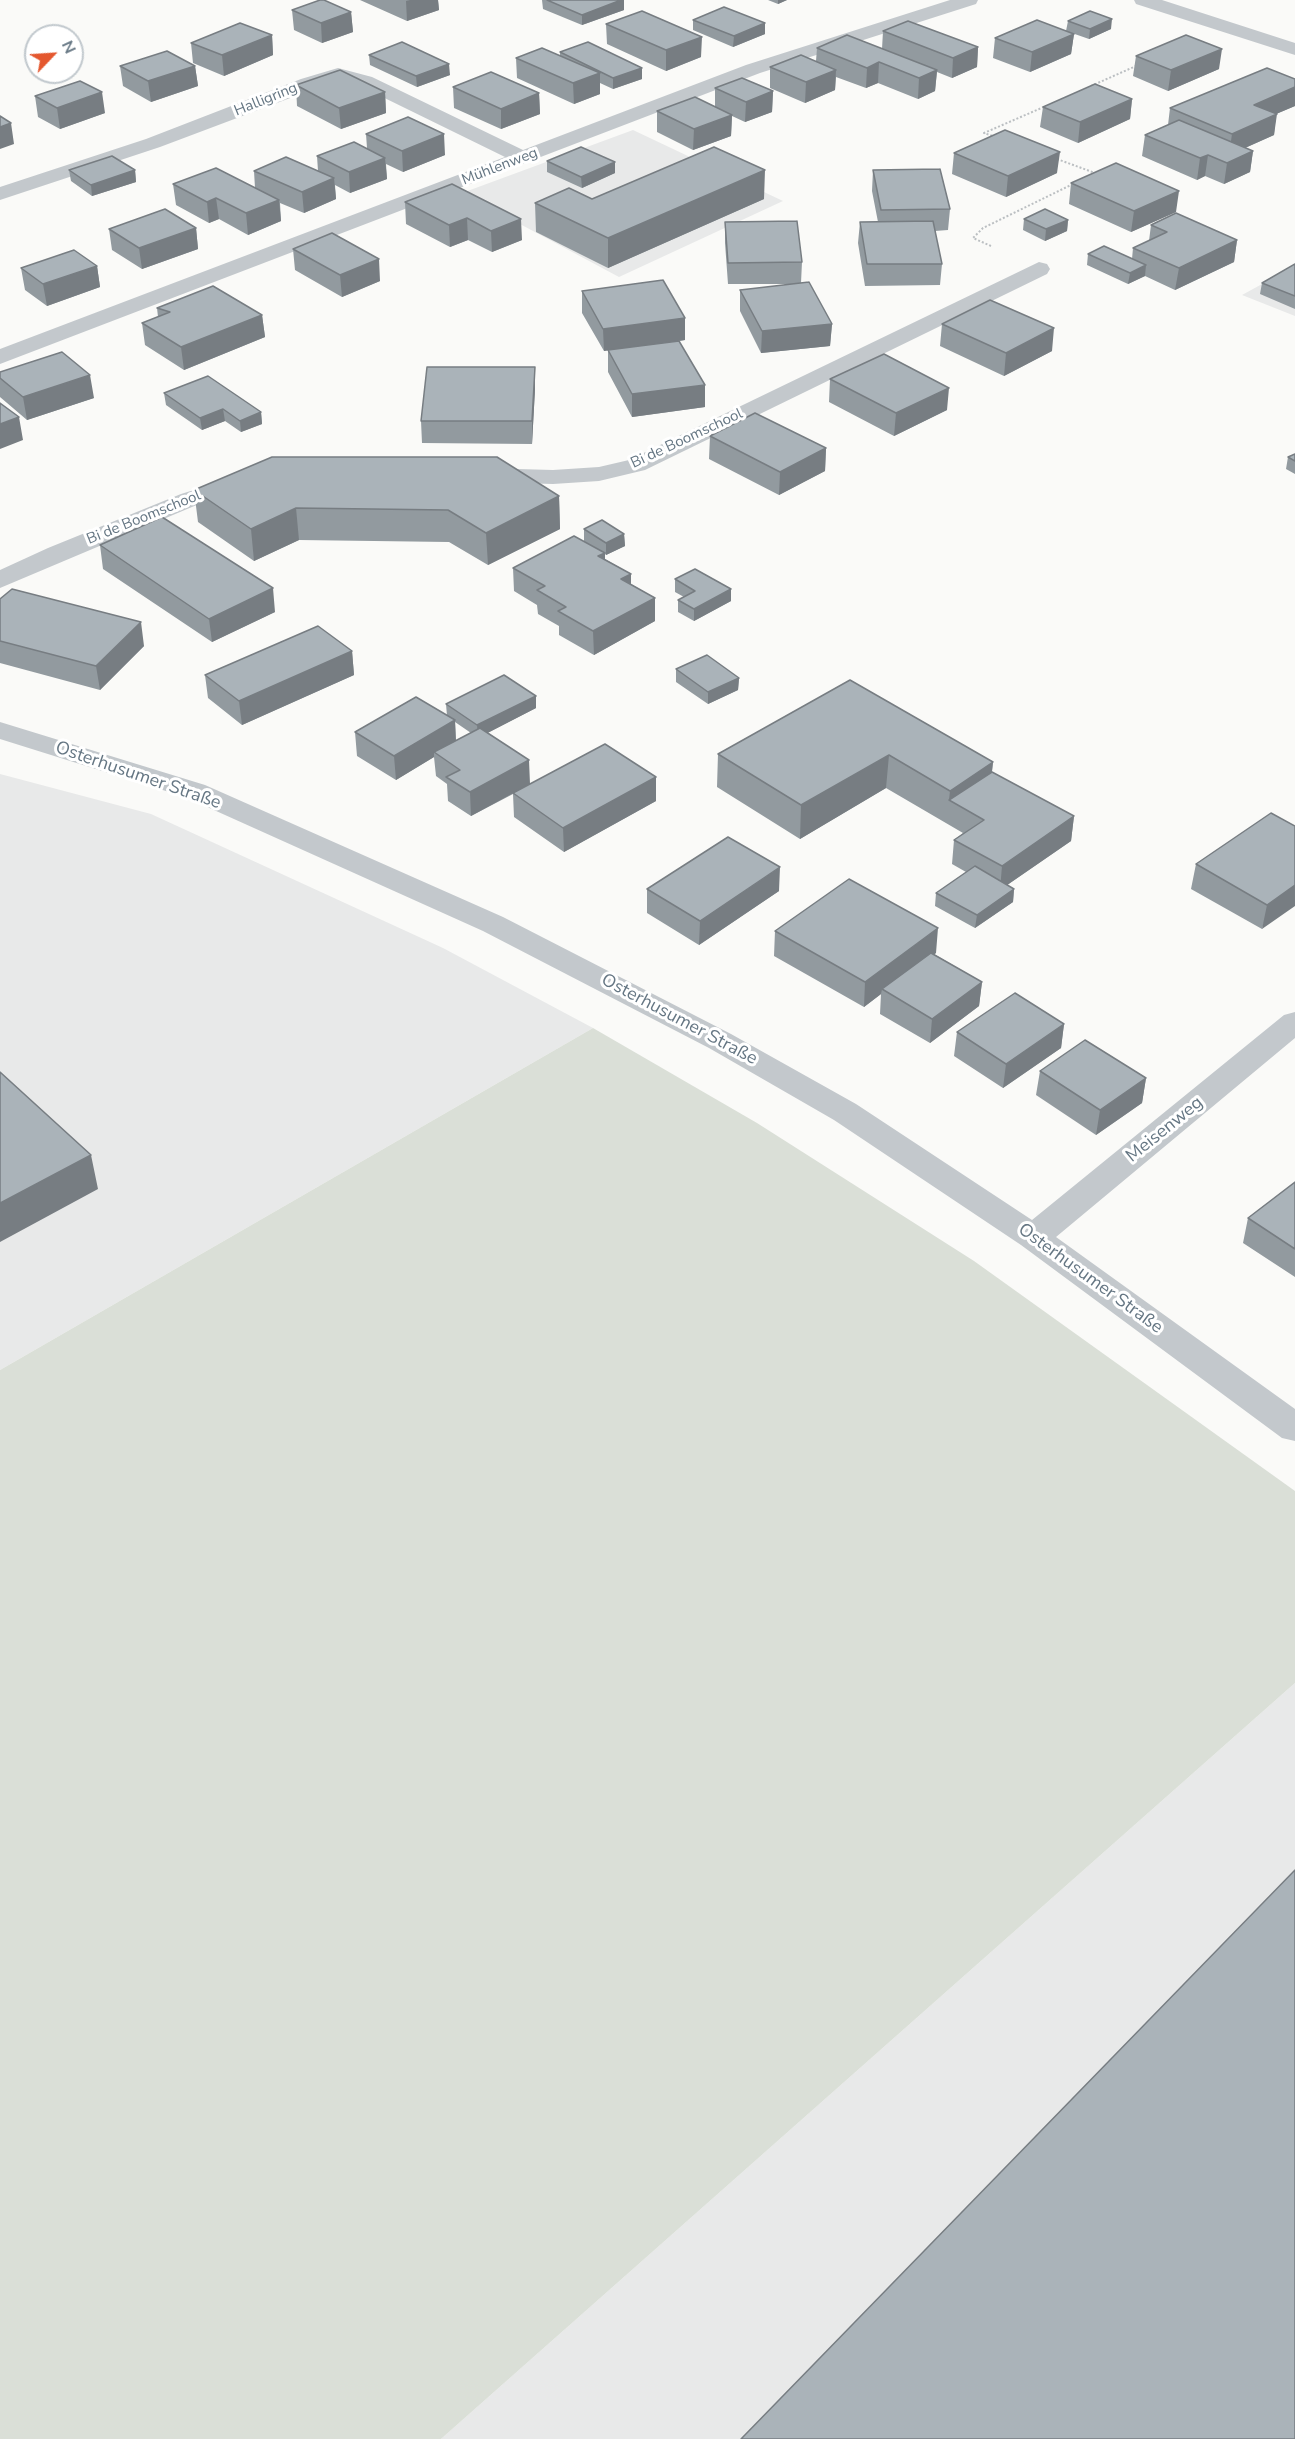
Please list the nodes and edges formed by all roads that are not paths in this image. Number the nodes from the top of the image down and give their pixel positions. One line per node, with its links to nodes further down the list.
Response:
1 (969, 0): 4 (street, Mühlenweg)
2 (1143, 0): 3 (street)
3 (1295, 50)
4 (524, 158): 5 (street, Halligring); 7 (street, Mühlenweg)
5 (0, 194)
6 (1039, 269): 8 (street, Bi de Boomschool)
7 (0, 357)
8 (460, 474)
9 (266, 478): 10 (street, Bi de Boomschool)
10 (0, 580)
11 (0, 730): 13 (street, Osterhusumer Straße)
12 (1295, 1022): 13 (street, Meisenweg)
13 (1033, 1237): 14 (street, Osterhusumer Straße)
14 (1295, 1428)

